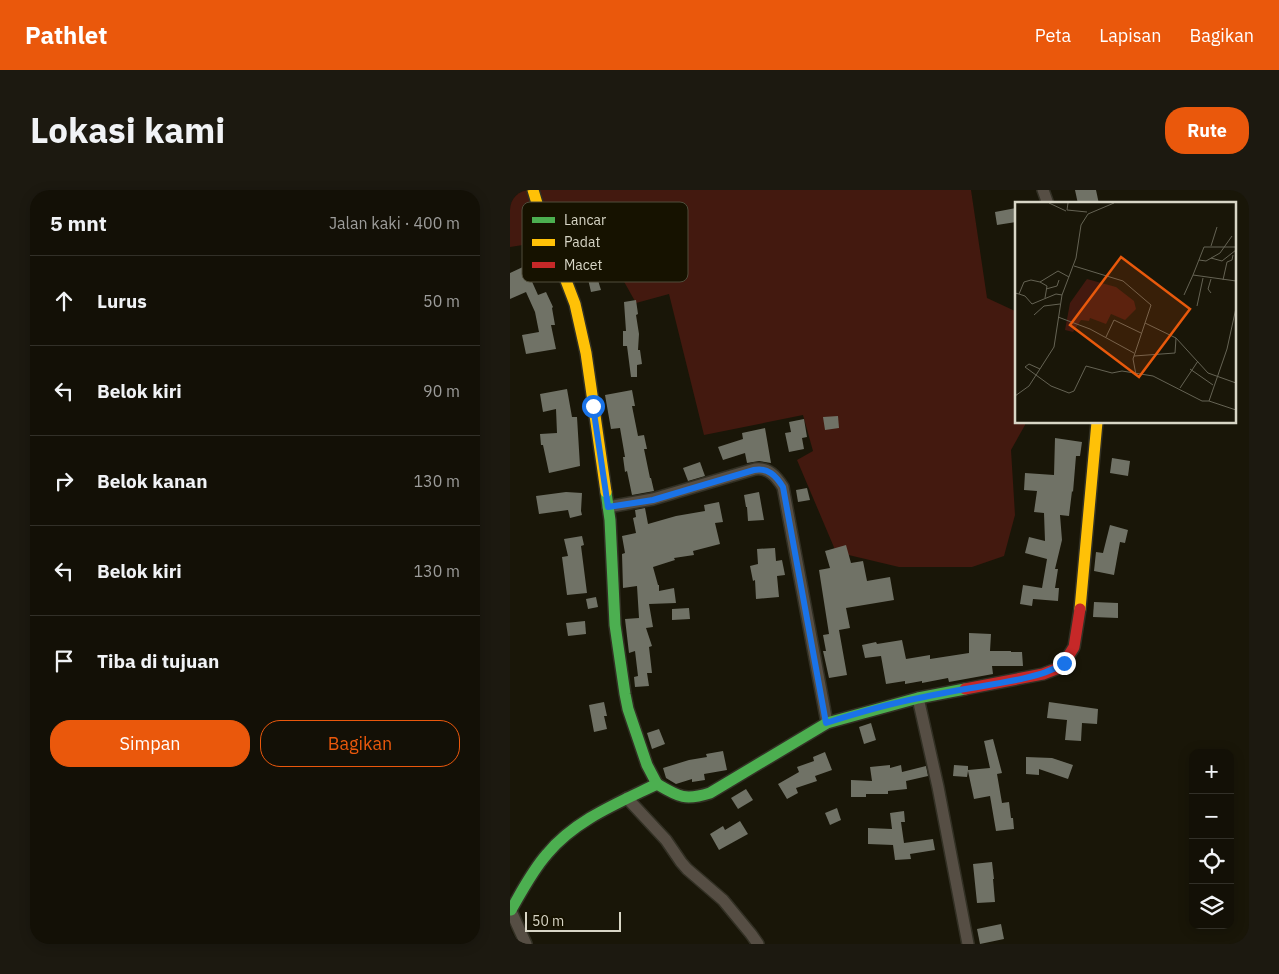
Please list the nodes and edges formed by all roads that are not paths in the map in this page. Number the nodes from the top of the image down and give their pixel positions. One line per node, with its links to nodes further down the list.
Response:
1 (1043, 190): 2 (street)
2 (1047, 202)
3 (566, 282): 5 (street)
4 (1097, 424): 6 (street)
5 (608, 507): 7 (street); 8 (street)
6 (918, 698): 7 (street); 13 (street)
7 (826, 723): 8 (street)
8 (657, 784): 9 (street)
9 (627, 798): 10 (street); 12 (street)
10 (510, 910): 11 (street)
11 (526, 944)
12 (758, 944)
13 (968, 944)

